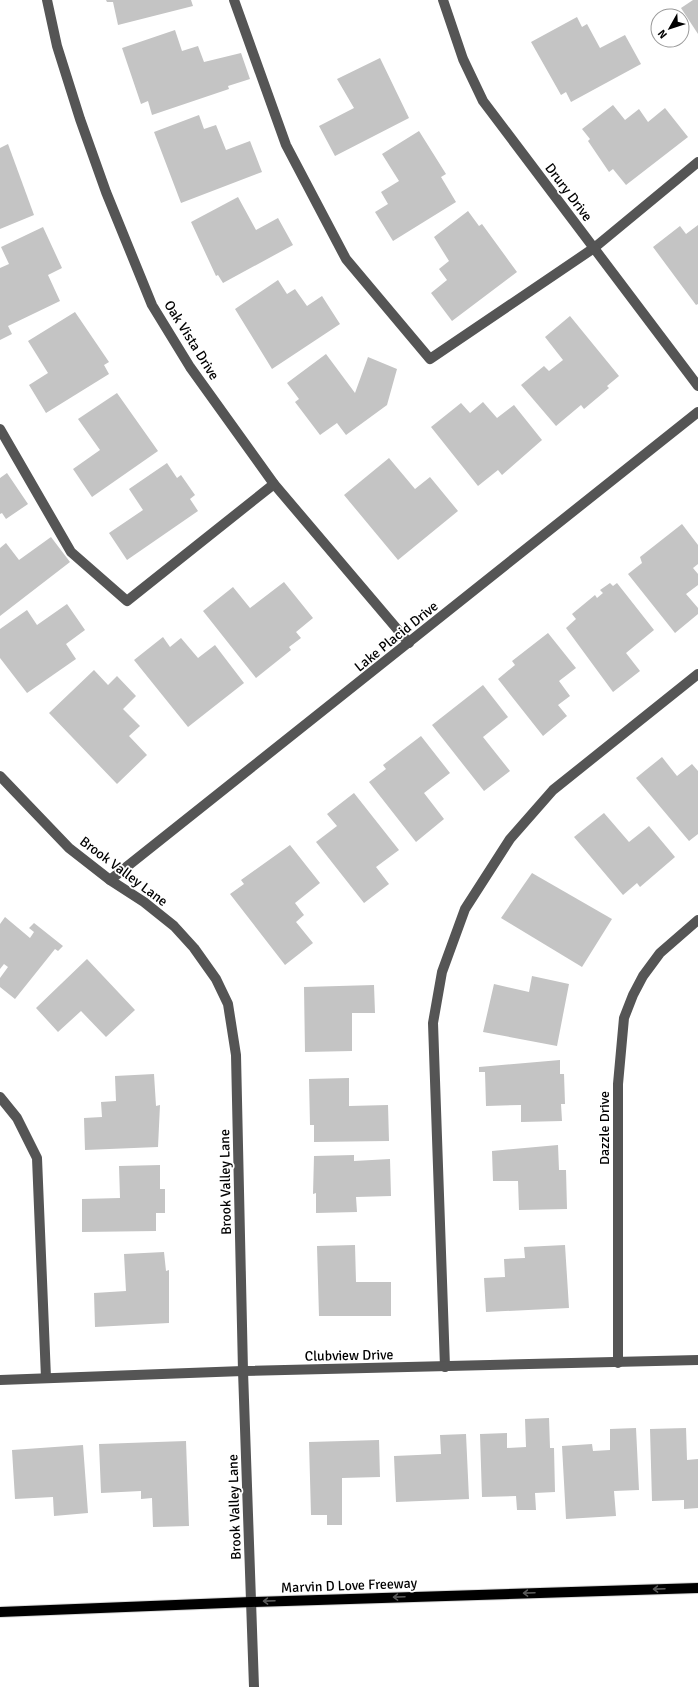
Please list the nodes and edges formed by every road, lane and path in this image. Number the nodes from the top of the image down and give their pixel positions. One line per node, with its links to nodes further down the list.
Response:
1 (47, 0): 9 (street, Oak Vista Drive)
2 (234, 0): 5 (street)
3 (446, 1): 5 (street, Drury Drive)
4 (698, 162): 5 (street)
5 (594, 248): 6 (street, Drury Drive)
6 (698, 386)
7 (698, 412): 10 (street, Lake Placid Drive)
8 (0, 430): 9 (street)
9 (274, 484): 10 (street, Oak Vista Drive)
10 (409, 643): 13 (street, Lake Placid Drive)
11 (698, 674): 18 (street)
12 (0, 776): 13 (street, Brook Valley Lane)
13 (110, 880): 19 (street, Brook Valley Lane)
14 (698, 920): 17 (street, Dazzle Drive)
15 (0, 1097): 20 (street)
16 (698, 1360): 17 (street, Clubview Drive)
17 (618, 1363): 18 (street, Clubview Drive)
18 (445, 1367): 19 (street, Clubview Drive)
19 (243, 1371): 20 (street, Clubview Drive); 23 (street, Brook Valley Lane)
20 (46, 1378): 21 (street, Clubview Drive)
21 (0, 1380)
22 (698, 1588): 23 (main road, Marvin D Love Freeway, one-way to 23)
23 (251, 1602): 24 (main road, Marvin D Love Freeway); 25 (street, Brook Valley Lane)
24 (0, 1612)
25 (254, 1687)

